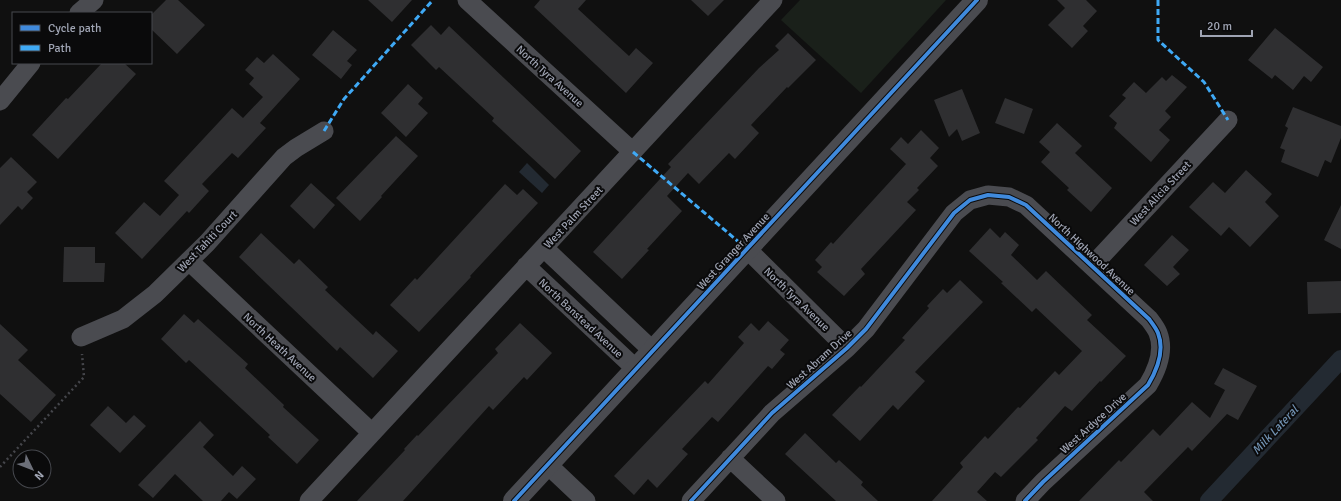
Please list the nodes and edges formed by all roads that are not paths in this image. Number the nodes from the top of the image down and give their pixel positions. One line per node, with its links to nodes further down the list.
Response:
1 (94, 0): 5 (street)
2 (466, 0): 10 (street, North Tyra Avenue)
3 (773, 0): 10 (street, West Palm Street)
4 (972, 6): 13 (street, West Granger Avenue)
5 (80, 12)
6 (30, 64): 7 (street)
7 (0, 101)
8 (1228, 120): 16 (street, West Alicia Street)
9 (324, 131): 14 (street, West Tahiti Court)
10 (633, 152): 12 (street, West Palm Street)
11 (988, 195): 16 (street, North Highwood Avenue); 18 (street, West Abram Drive)
12 (544, 248): 15 (street, West Palm Street); 19 (street)
13 (746, 249): 18 (street, North Tyra Avenue); 19 (street, West Granger Avenue)
14 (189, 261): 17 (street, West Tahiti Court); 22 (street, North Heath Avenue)
15 (526, 266): 21 (street, North Banstead Avenue); 22 (street, West Palm Street)
16 (1092, 266): 20 (street, North Highwood Avenue)
17 (81, 338)
18 (847, 348): 23 (street, West Abram Drive)
19 (653, 351): 21 (street, West Granger Avenue)
20 (1161, 351): 30 (street, West Ardyce Drive)
21 (636, 370): 24 (street, West Granger Avenue)
22 (372, 433): 25 (street, West Palm Street)
23 (730, 458): 28 (street, West Abram Drive); 29 (street)
24 (548, 465): 26 (street, West Granger Avenue); 27 (street)
25 (309, 501)
26 (514, 501)
27 (586, 501)
28 (691, 501)
29 (776, 501)
30 (1025, 501)

